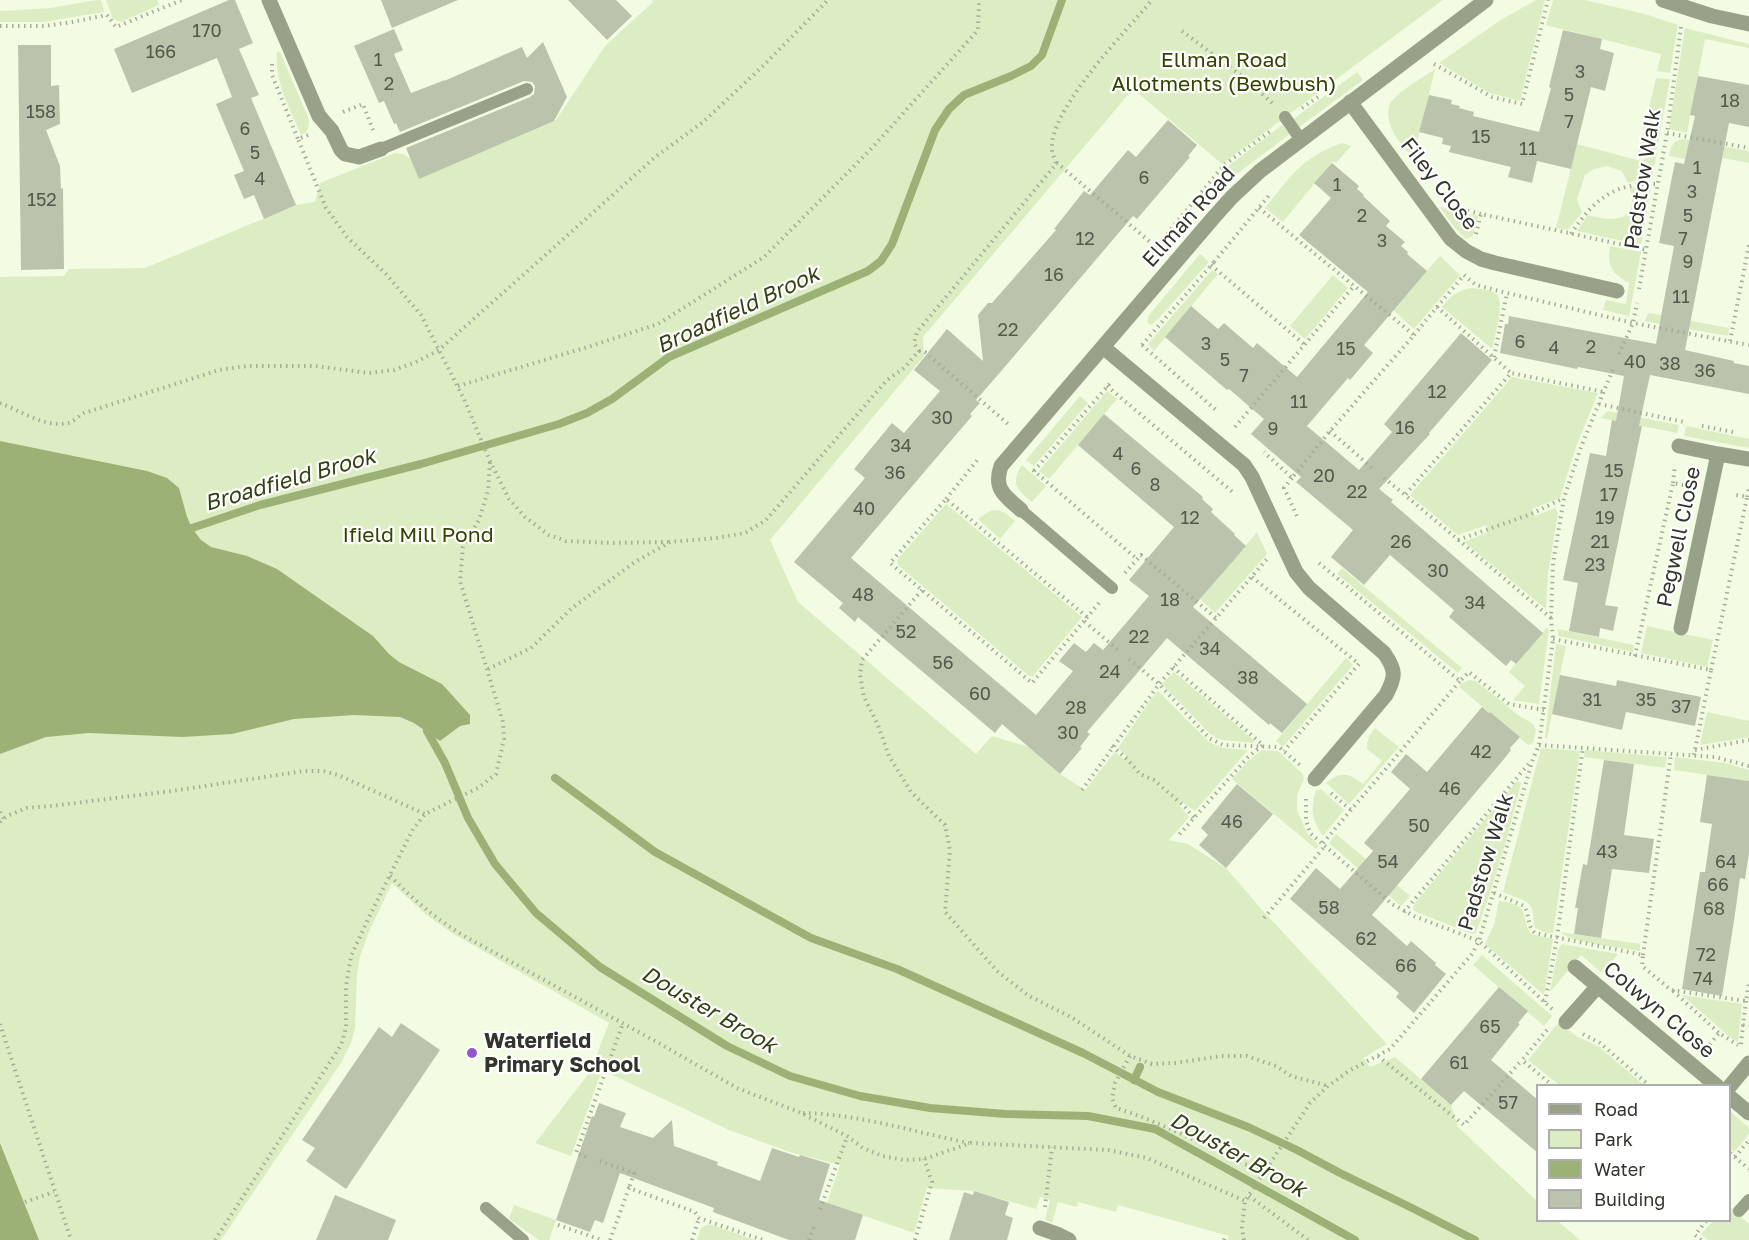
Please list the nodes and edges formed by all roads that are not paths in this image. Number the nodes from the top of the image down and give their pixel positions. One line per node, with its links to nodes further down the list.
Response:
1 (269, 0): 9 (street)
2 (1486, 0): 6 (street, Ellman Road)
3 (1663, 0): 4 (street)
4 (1749, 24)
5 (527, 89): 9 (lane)
6 (1350, 102): 8 (street, Ellman Road); 10 (street, Filey Close)
7 (1285, 117): 8 (lane)
8 (1301, 140): 11 (street, Ellman Road)
9 (381, 149)
10 (1617, 291)
11 (1103, 347): 15 (street, Ellman Road); 18 (street)
12 (1679, 446): 13 (street, Pegwell Close)
13 (1718, 454): 14 (street, Pegwell Close); 17 (street, Pegwell Close)
14 (1749, 459)
15 (1021, 510): 16 (lane)
16 (1112, 588)
17 (1681, 628)
18 (1315, 779)
19 (1575, 967): 20 (street, Colwyn Close)
20 (1598, 986): 21 (street); 23 (street, Colwyn Close)
21 (1562, 1019)
22 (1749, 1063): 24 (street)
23 (1714, 1084)
24 (1731, 1085)
25 (1731, 1098): 26 (street)
26 (1749, 1113)
27 (1749, 1200): 29 (lane)
28 (486, 1208): 31 (lane)
29 (1740, 1211)
30 (1040, 1228): 32 (street)
31 (523, 1240)
32 (1069, 1240)

